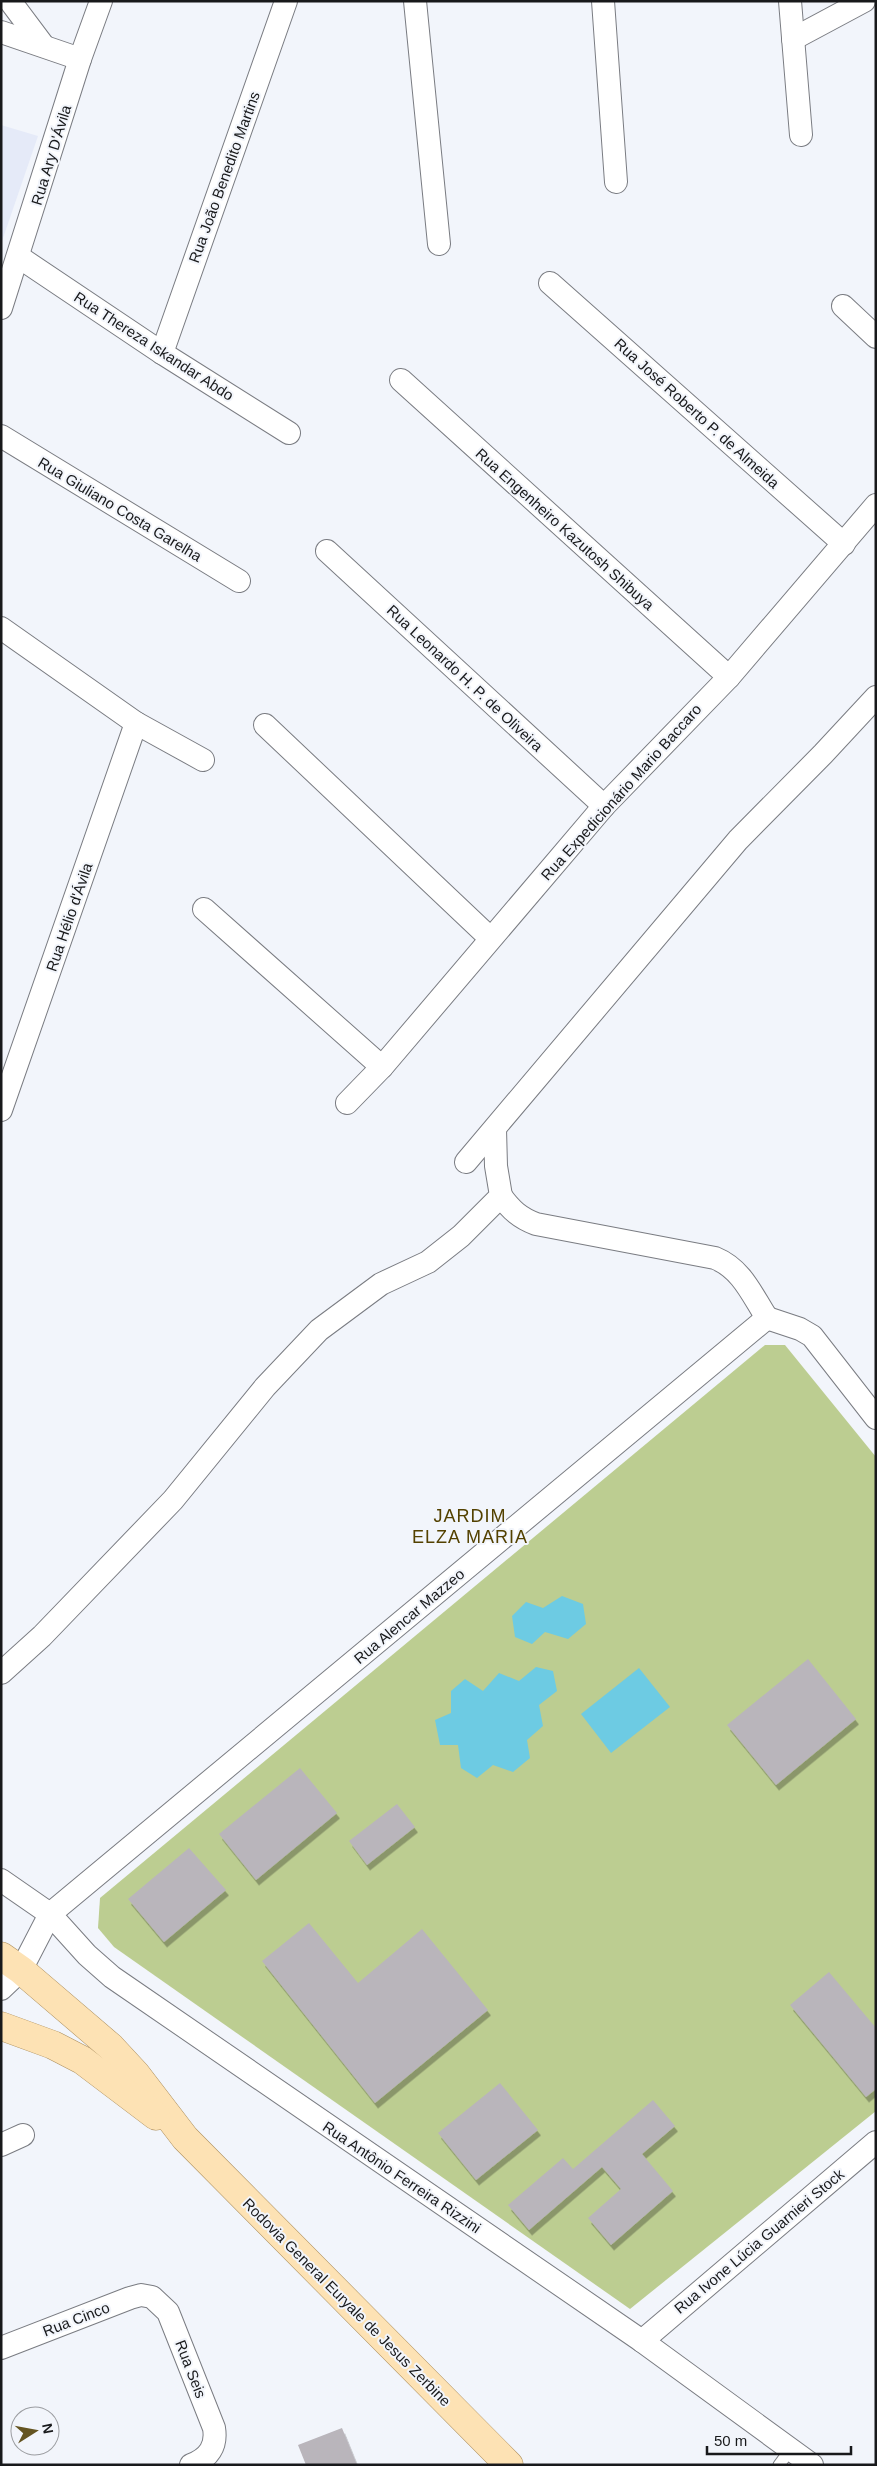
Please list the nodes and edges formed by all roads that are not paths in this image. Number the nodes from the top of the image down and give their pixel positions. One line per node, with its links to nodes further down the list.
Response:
1 (10, 1): 10 (street)
2 (101, 1): 11 (street, Rua Ary D'Ávila)
3 (286, 1): 20 (street, Rua João Benedito Martins)
4 (415, 1): 14 (street)
5 (603, 1): 13 (street)
6 (790, 1): 9 (street)
7 (864, 1): 9 (street)
8 (1, 32): 10 (street)
9 (793, 39): 12 (street)
10 (43, 45): 11 (street)
11 (80, 59): 15 (street, Rua Ary D'Ávila)
12 (801, 136)
13 (616, 182)
14 (439, 244)
15 (19, 257): 18 (street, Rua Ary D'Ávila); 20 (street, Rua Thereza Iskandar Abdo)
16 (550, 283): 25 (street, Rua José Roberto P. de Almeida)
17 (843, 306): 19 (street)
18 (1, 308)
19 (876, 337)
20 (162, 353): 22 (street, Rua Thereza Iskandar Abdo)
21 (401, 380): 29 (street, Rua Engenheiro Kazutosh Shibuya)
22 (289, 434)
23 (1, 436): 27 (street, Rua Giuliano Costa Garelha)
24 (876, 505): 25 (street, Rua Expedicionário Mario Baccaro)
25 (844, 544): 29 (street, Rua Expedicionário Mario Baccaro)
26 (327, 551): 34 (street, Rua Leonardo H. P. de Oliveira)
27 (239, 581)
28 (1, 628): 31 (street)
29 (729, 677): 34 (street, Rua Expedicionário Mario Baccaro)
30 (876, 696): 40 (street)
31 (136, 723): 33 (street); 39 (street, Rua Hélio d'Ávila)
32 (265, 725): 36 (street)
33 (203, 760)
34 (604, 806): 36 (street, Rua Expedicionário Mario Baccaro)
35 (204, 909): 37 (street)
36 (490, 938): 37 (street, Rua Expedicionário Mario Baccaro)
37 (382, 1067): 38 (street, Rua Expedicionário Mario Baccaro)
38 (347, 1103)
39 (1, 1110)
40 (494, 1129): 41 (street); 42 (street)
41 (466, 1162)
42 (501, 1196): 43 (street); 45 (street)
43 (767, 1318): 44 (street); 47 (street, Rua Alencar Mazzeo)
44 (876, 1418)
45 (1, 1673)
46 (1, 1880): 47 (street, Rua Antônio Ferreira Rizzini)
47 (50, 1914): 48 (street); 56 (street, Rua Antônio Ferreira Rizzini)
48 (11, 1963): 49 (street); 52 (main road, Rodovia General Euryale de Jesus Zerbine)
49 (1, 1989)
50 (1, 2026): 52 (main road, Rodovia General Euryale de Jesus Zerbine)
51 (23, 2135): 54 (street)
52 (185, 2138): 60 (main road, Rodovia General Euryale de Jesus Zerbine)
53 (876, 2142): 56 (street, Rua Ivone Lúcia Guarnieri Stock)
54 (1, 2145)
55 (152, 2297): 57 (street, Rua Cinco); 59 (street, Rua Seis)
56 (642, 2341): 58 (street, Rua Antônio Ferreira Rizzini)
57 (1, 2348)
58 (785, 2457): 61 (street, Rua Antônio Ferreira Rizzini)
59 (191, 2465)
60 (509, 2465)
61 (812, 2465)

